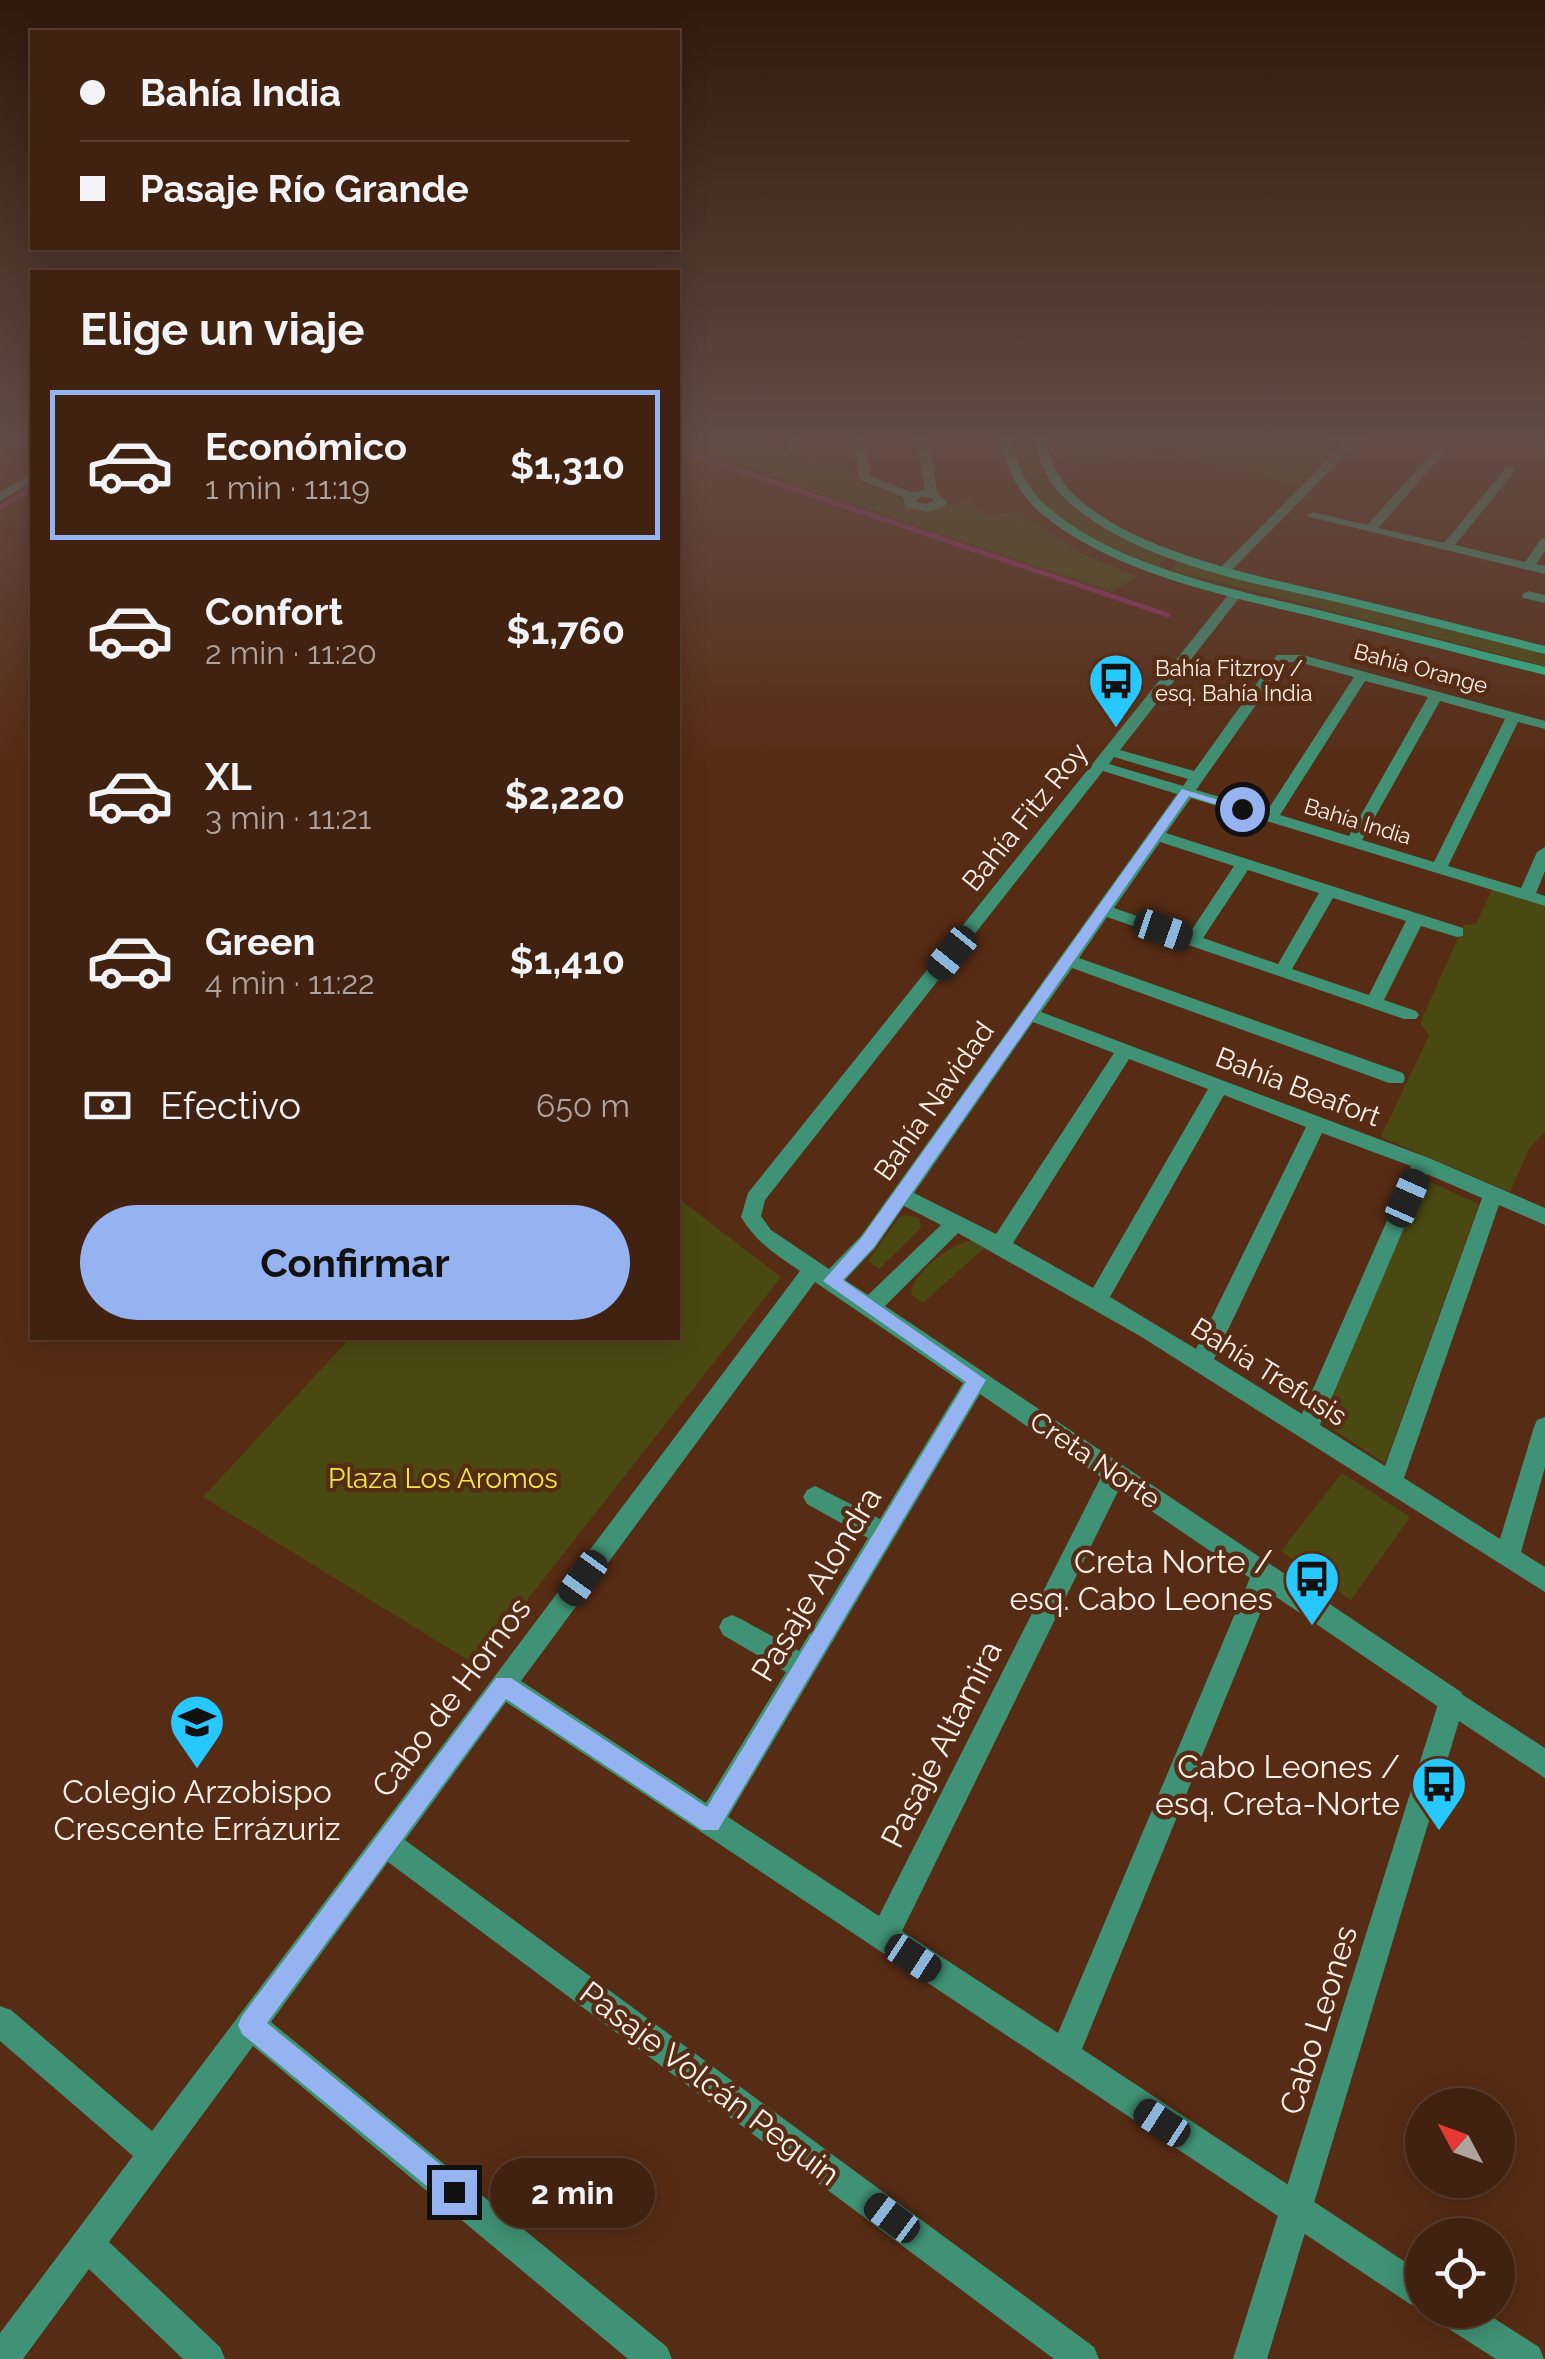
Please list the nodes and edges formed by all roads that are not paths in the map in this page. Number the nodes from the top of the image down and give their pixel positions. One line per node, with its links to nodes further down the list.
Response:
1 (1101, 546): 11 (main road)
2 (1158, 546): 7 (main road)
3 (1249, 546): 9 (street)
4 (1439, 546): 6 (street)
5 (1542, 546): 8 (street)
6 (1447, 548): 8 (street)
7 (1191, 559): 9 (main road); 11 (main road)
8 (1528, 566): 10 (street)
9 (1226, 569): 15 (main road)
10 (1545, 570)
11 (1172, 574): 12 (main road)
12 (1237, 593): 17 (main road); 22 (street, Bahía Fitz Roy)
13 (1528, 595): 14 (street)
14 (1545, 599)
15 (1545, 650)
16 (1286, 657): 18 (street, Bahía Orange); 23 (street, Bahía Navidad)
17 (1545, 671)
18 (1362, 675): 19 (street, Bahía Orange); 24 (street)
19 (1436, 695): 20 (street, Bahía Orange); 26 (street)
20 (1514, 716): 21 (street, Bahía Orange); 29 (street)
21 (1545, 724)
22 (1107, 759): 23 (street, Bahía India); 49 (street, Bahía Fitz Roy)
23 (1192, 784): 24 (street, Bahía India); 25 (street, Bahía Navidad)
24 (1270, 817): 26 (street, Bahía India)
25 (1156, 835): 28 (street); 33 (street, Bahía Navidad)
26 (1353, 843): 29 (street, Bahía India)
27 (1545, 852): 31 (street)
28 (1244, 864): 30 (street); 36 (street)
29 (1439, 869): 31 (street, Bahía India)
30 (1329, 891): 34 (street); 38 (street)
31 (1526, 896): 32 (street, Bahía India)
32 (1545, 902)
33 (1103, 910): 36 (street); 37 (street, Bahía Navidad)
34 (1416, 919): 35 (street); 39 (street)
35 (1457, 932)
36 (1194, 941): 38 (street)
37 (1067, 960): 40 (street, Bahía Navidad); 43 (street)
38 (1282, 971): 39 (street)
39 (1374, 1002): 41 (street)
40 (1028, 1014): 42 (street, Bahía Beafort); 47 (street, Bahía Navidad)
41 (1410, 1014)
42 (1125, 1051): 44 (street, Bahía Beafort); 52 (street)
43 (1396, 1078)
44 (1219, 1087): 45 (street, Bahía Beafort); 54 (street)
45 (1317, 1124): 46 (street, Bahía Beafort); 56 (street)
46 (1422, 1164): 48 (street, Bahía Beafort); 58 (street)
47 (900, 1195): 51 (street, Bahía Trefusis); 53 (street, Bahía Navidad)
48 (1492, 1197): 50 (street, Bahía Beafort); 61 (street)
49 (750, 1217): 53 (street, Creta Norte)
50 (1545, 1217)
51 (957, 1222): 52 (street, Bahía Trefusis); 55 (street)
52 (1001, 1244): 54 (street, Bahía Trefusis)
53 (822, 1275): 55 (street, Creta Norte); 69 (street, Cabo de Hornos)
54 (1096, 1302): 56 (street, Bahía Trefusis)
55 (870, 1307): 57 (street, Creta Norte)
56 (1200, 1364): 58 (street, Bahía Trefusis)
57 (977, 1380): 60 (street, Creta Norte); 63 (street, Pasaje Alondra)
58 (1306, 1428): 61 (street, Bahía Trefusis)
59 (1545, 1428): 64 (street)
60 (1115, 1474): 65 (street, Creta Norte); 74 (street, Pasaje Altamira)
61 (1390, 1484): 64 (street, Bahía Trefusis)
62 (815, 1497): 63 (street)
63 (884, 1534): 68 (street, Pasaje Alondra)
64 (1507, 1557): 66 (street, Bahía Trefusis)
65 (1264, 1574): 70 (street, Creta Norte); 77 (street)
66 (1545, 1581)
67 (732, 1627): 68 (street)
68 (803, 1668): 72 (street, Pasaje Alondra)
69 (504, 1685): 72 (street); 73 (street, Cabo de Hornos)
70 (1452, 1702): 71 (street, Creta Norte); 79 (street, Cabo Leones)
71 (1545, 1764)
72 (710, 1822): 74 (street)
73 (386, 1842): 76 (street, Cabo de Hornos); 86 (street, Pasaje Volcán Peguin)
74 (884, 1938): 77 (street)
75 (0, 2021): 78 (street)
76 (251, 2025): 78 (street, Cabo de Hornos); 85 (street)
77 (1063, 2056): 79 (street)
78 (155, 2154): 80 (street, Cabo de Hornos)
79 (1296, 2211): 81 (street); 87 (street, Cabo Leones)
80 (87, 2244): 83 (street, Cabo de Hornos); 84 (street)
81 (1405, 2281)
82 (1478, 2328): 88 (street)
83 (2, 2359)
84 (208, 2359)
85 (655, 2359)
86 (1082, 2359)
87 (1250, 2359)
88 (1527, 2359)

